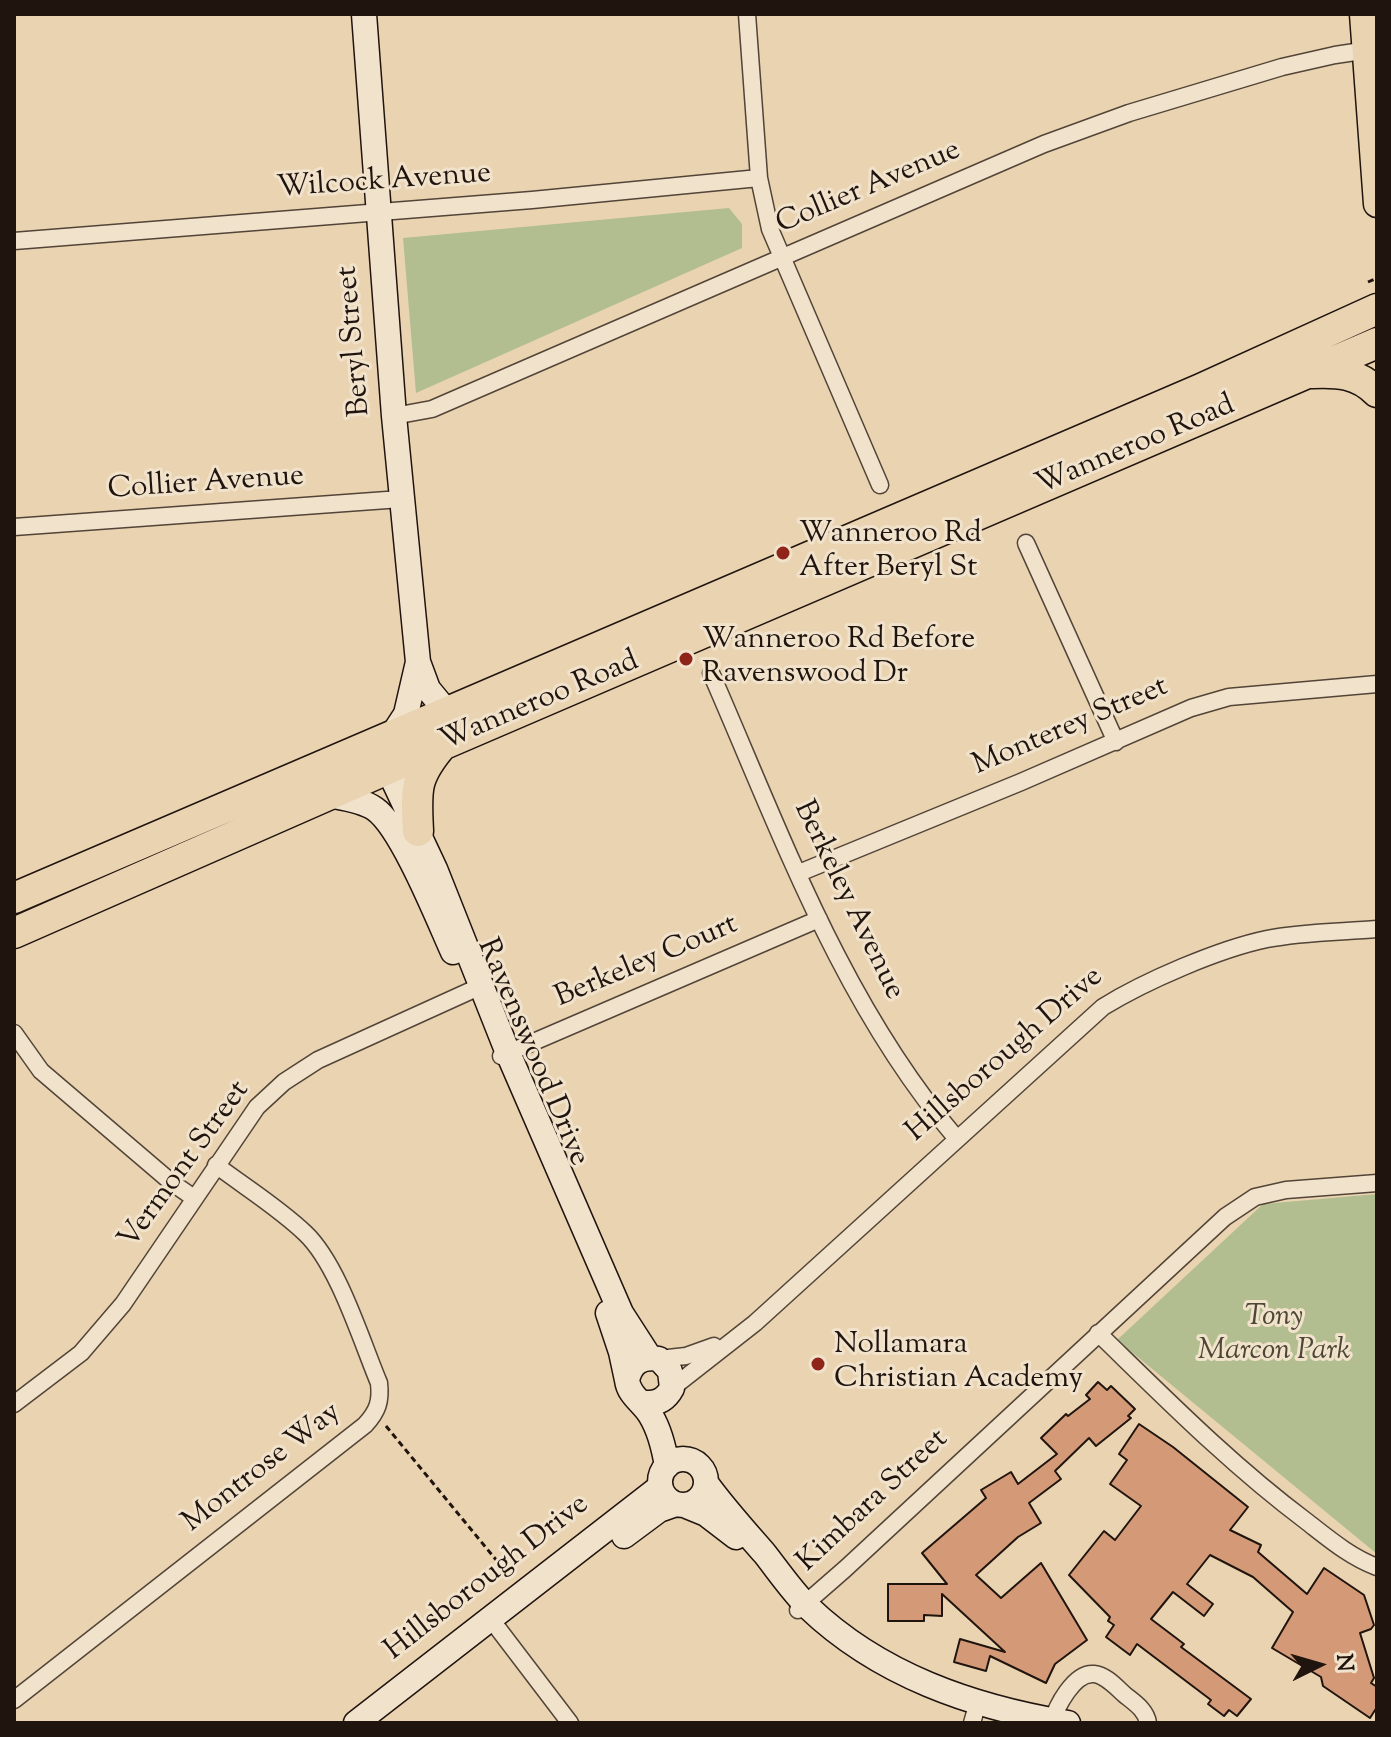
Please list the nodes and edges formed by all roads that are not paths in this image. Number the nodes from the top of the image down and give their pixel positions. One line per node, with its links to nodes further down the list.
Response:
1 (364, 14): 7 (street, Beryl Street)
2 (747, 14): 5 (street)
3 (1363, 14): 4 (main road)
4 (1372, 50): 6 (main road); 9 (street, Collier Avenue)
5 (759, 178): 7 (street, Wilcock Avenue); 9 (street)
6 (1377, 204)
7 (377, 211): 8 (street, Wilcock Avenue); 14 (street, Beryl Street)
8 (14, 241)
9 (781, 257): 14 (street, Collier Avenue); 15 (street)
10 (1373, 296): 22 (highway, Wanneroo Road)
11 (1377, 343): 12 (highway, Wanneroo Road)
12 (1307, 374): 13 (highway); 25 (highway, Wanneroo Road)
13 (1377, 392)
14 (394, 416): 16 (street, Beryl Street)
15 (880, 485)
16 (401, 499): 17 (street, Collier Avenue); 19 (street, Beryl Street)
17 (14, 527)
18 (1026, 543): 24 (street)
19 (418, 662): 22 (street, Beryl Street); 23 (street, Beryl Street)
20 (711, 673): 30 (street, Berkeley Avenue)
21 (1377, 684): 24 (street, Monterey Street)
22 (447, 712): 23 (highway, Wanneroo Road)
23 (393, 734): 27 (highway, Wanneroo Road)
24 (1116, 742): 30 (street, Monterey Street)
25 (442, 745): 26 (highway, Wanneroo Road); 29 (highway)
26 (388, 769): 27 (street); 28 (highway, Wanneroo Road); 29 (street, Ravenswood Drive)
27 (272, 787): 31 (highway, Wanneroo Road)
28 (328, 795): 34 (highway, Wanneroo Road); 35 (street, Ravenswood Drive)
29 (418, 831): 35 (street, Ravenswood Drive)
30 (799, 873): 32 (street, Berkeley Avenue)
31 (14, 898)
32 (819, 919): 37 (street, Berkeley Court); 38 (street, Berkeley Avenue)
33 (1377, 929): 38 (street, Hillsborough Drive)
34 (14, 933)
35 (475, 988): 37 (street, Ravenswood Drive); 39 (street, Vermont Street)
36 (14, 1033): 41 (street)
37 (503, 1055): 44 (street, Ravenswood Drive); 45 (street, Ravenswood Drive)
38 (957, 1139): 43 (street, Hillsborough Drive)
39 (216, 1165): 41 (street, Vermont Street); 54 (street, Montrose Way)
40 (1377, 1183): 42 (street, Kimbara Street)
41 (194, 1198): 48 (street, Vermont Street)
42 (1098, 1333): 51 (street); 52 (street, Kimbara Street)
43 (731, 1340): 44 (street, Hillsborough Drive); 46 (street, Hillsborough Drive)
44 (654, 1358): 45 (street); 46 (street)
45 (627, 1380): 47 (street)
46 (670, 1391): 47 (street); 49 (street)
47 (640, 1402): 50 (street)
48 (14, 1404)
49 (701, 1473): 50 (street); 50 (street); 52 (street)
50 (672, 1490): 52 (street); 53 (street, Hillsborough Drive); 53 (street, Hillsborough Drive)
51 (1377, 1567)
52 (800, 1607): 55 (street)
53 (495, 1623): 57 (street, Hillsborough Drive); 58 (street, Hillsborough Drive); 59 (street)
54 (14, 1700)
55 (974, 1714): 56 (street); 60 (street)
56 (1057, 1722): 61 (street)
57 (356, 1723)
58 (378, 1723)
59 (570, 1723)
60 (1003, 1723)
61 (1148, 1723)

